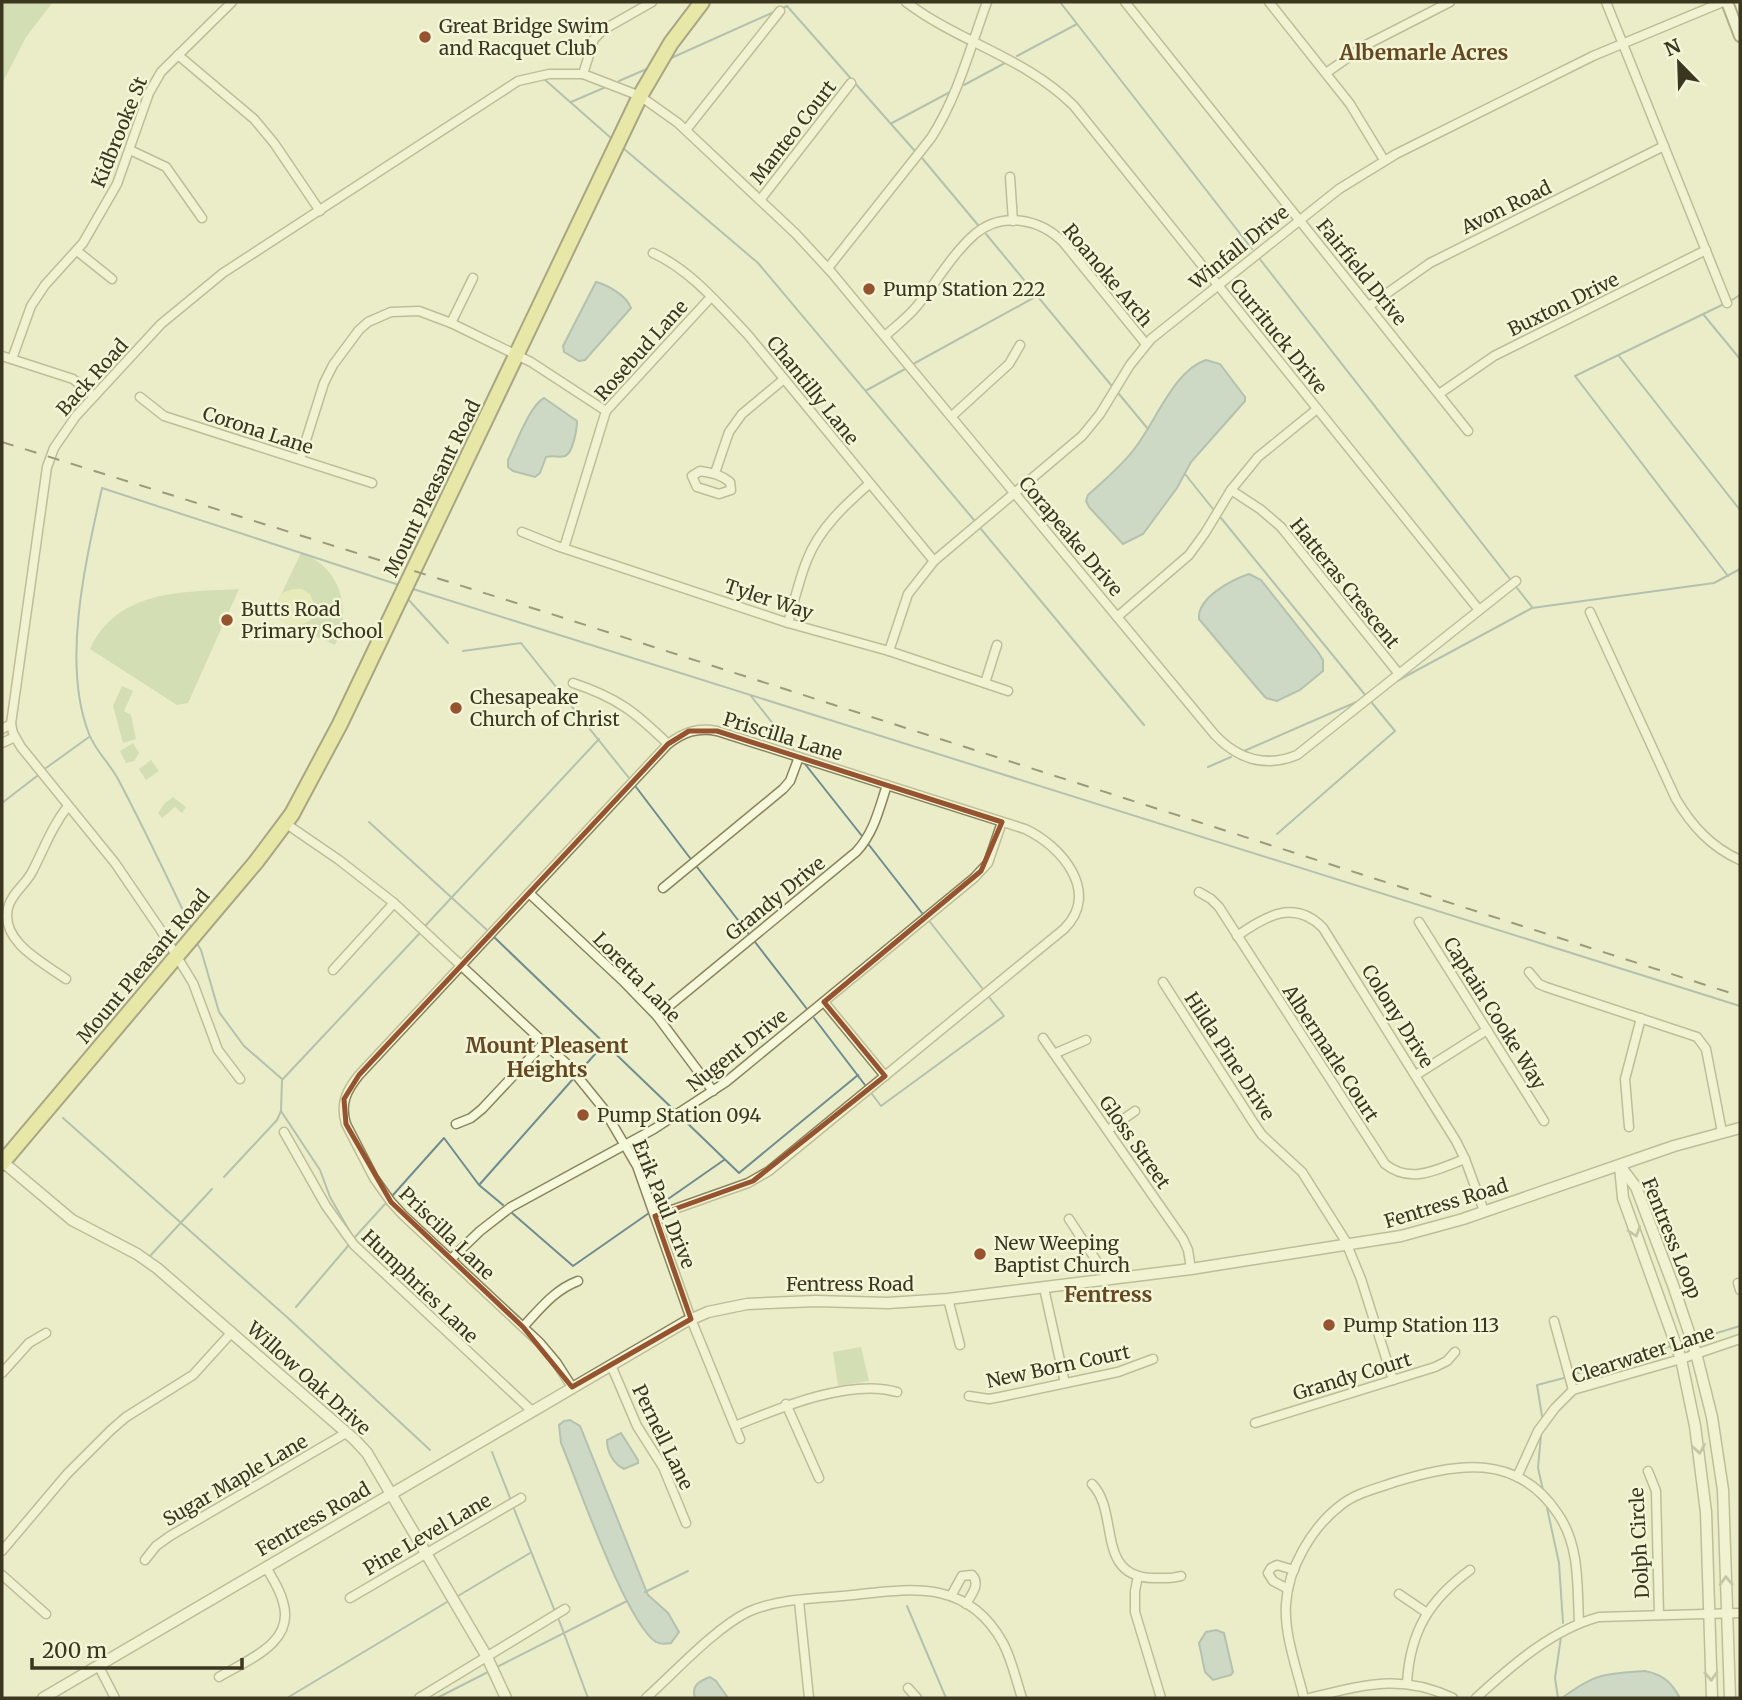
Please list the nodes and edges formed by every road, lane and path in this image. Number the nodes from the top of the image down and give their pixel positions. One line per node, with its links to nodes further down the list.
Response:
1 (232, 2): 15 (street, Kidbrooke St)
2 (652, 2): 17 (street)
3 (702, 2): 19 (highway, Mount Pleasant Road)
4 (906, 2): 13 (street, Currituck Drive)
5 (987, 2): 13 (street)
6 (1125, 2): 28 (street, Fairfield Drive)
7 (1269, 2): 16 (street)
8 (1450, 2): 16 (street)
9 (1606, 2): 14 (street)
10 (1725, 2): 12 (main road); 14 (street, Winfall Drive)
11 (780, 10): 20 (street)
12 (1740, 36)
13 (974, 42): 33 (street); 36 (street, Currituck Drive)
14 (1622, 43): 21 (street); 23 (street, Winfall Drive)
15 (178, 55): 22 (street, Kidbrooke St); 26 (street)
16 (1326, 73): 23 (street)
17 (583, 74): 19 (street, Back Road); 26 (street, Back Road)
18 (851, 83): 25 (street, Manteo Court)
19 (640, 96): 20 (street, Corapeake Drive); 44 (highway, Mount Pleasant Road)
20 (686, 131): 25 (street, Corapeake Drive)
21 (1664, 146): 30 (street); 39 (street, Avon Road)
22 (130, 150): 27 (street); 31 (street, Kidbrooke St)
23 (1384, 160): 28 (street, Winfall Drive)
24 (1010, 177): 29 (street)
25 (760, 200): 33 (street, Corapeake Drive)
26 (320, 211): 49 (street, Back Road)
27 (202, 218)
28 (1299, 219): 36 (street, Winfall Drive); 39 (street, Fairfield Drive)
29 (1013, 220): 41 (street); 42 (street, Roanoke Arch)
30 (1706, 250): 38 (street); 48 (street, Buxton Drive)
31 (77, 251): 35 (street); 46 (street, Kidbrooke St)
32 (653, 253): 37 (street, Chantilly Lane)
33 (828, 268): 41 (street, Corapeake Drive)
34 (473, 278): 40 (street)
35 (112, 279)
36 (1218, 284): 42 (street, Winfall Drive); 51 (street, Currituck Drive)
37 (711, 297): 47 (street, Chantilly Lane); 52 (street, Rosebud Lane)
38 (1727, 303)
39 (1369, 306): 48 (street, Fairfield Drive)
40 (452, 323): 44 (street); 55 (street)
41 (885, 336): 53 (street, Corapeake Drive)
42 (1146, 344): 60 (street, Winfall Drive)
43 (1020, 345): 53 (street)
44 (517, 355): 52 (street); 84 (highway, Mount Pleasant Road)
45 (2, 356): 46 (street)
46 (12, 359): 49 (street)
47 (784, 379): 56 (street); 58 (street, Chantilly Lane)
48 (1439, 394): 54 (street, Fairfield Drive)
49 (94, 396): 75 (street, Back Road)
50 (140, 397): 55 (street, Corona Lane)
51 (1317, 409): 59 (street); 65 (street, Currituck Drive)
52 (606, 411): 62 (street, Rosebud Lane)
53 (952, 416): 60 (street, Corapeake Drive)
54 (1468, 431)
55 (300, 459): 57 (street, Corona Lane)
56 (715, 473): 56 (street)
57 (372, 483)
58 (869, 484): 63 (street, Chantilly Lane); 68 (street)
59 (1231, 490): 67 (street); 71 (street, Hatteras Crescent)
60 (1015, 493): 63 (street, Winfall Drive); 67 (street, Corapeake Drive)
61 (522, 532): 62 (street, Tyler Way)
62 (564, 548): 68 (street, Tyler Way)
63 (934, 561): 70 (street, Winfall Drive)
64 (1516, 581): 65 (street, Corapeake Drive)
65 (1479, 610): 71 (street, Corapeake Drive)
66 (1590, 612): 85 (street)
67 (1117, 617): 71 (street, Corapeake Drive)
68 (788, 623): 70 (street, Tyler Way)
69 (997, 645): 73 (street)
70 (889, 651): 73 (street, Tyler Way)
71 (1399, 674)
72 (573, 683): 79 (street)
73 (985, 683): 74 (street, Tyler Way)
74 (1008, 691)
75 (11, 724): 76 (street); 77 (street, Back Road)
76 (2, 729)
77 (15, 737): 78 (street); 82 (street, Back Road)
78 (2, 743)
79 (668, 744): 80 (street, Priscilla Lane); 88 (street, Priscilla Lane)
80 (799, 757): 81 (street, Priscilla Lane); 86 (street)
81 (887, 785): 83 (street, Priscilla Lane); 101 (street, Grandy Drive)
82 (68, 806): 90 (street); 94 (street, Back Road)
83 (1002, 822): 100 (street, Nugent Drive); 109 (street, Priscilla Lane)
84 (285, 823): 89 (street, Erik Paul Drive); 94 (highway, Mount Pleasant Road)
85 (1740, 860)
86 (663, 888)
87 (1199, 892): 93 (street, Albermarle Court)
88 (529, 893): 95 (street, Priscilla Lane); 101 (street, Loretta Lane)
89 (394, 903): 95 (street, Erik Paul Drive); 96 (street)
90 (5, 906): 92 (street)
91 (1419, 922): 103 (street, Captain Cooke Way)
92 (5, 927): 98 (street)
93 (1237, 936): 108 (street, Colony Drive); 121 (street, Albermarle Court)
94 (177, 956): 110 (street, Back Road); 122 (highway, Mount Pleasant Road)
95 (461, 966): 106 (street, Erik Paul Drive); 128 (street, Priscilla Lane)
96 (333, 970)
97 (1529, 972): 102 (street)
98 (66, 979)
99 (1163, 982): 127 (street, Hilda Pine Drive)
100 (824, 1002): 109 (street); 111 (street, Nugent Drive)
101 (657, 1016): 111 (street, Loretta Lane)
102 (1641, 1017): 115 (street); 119 (street)
103 (1487, 1030): 108 (street); 113 (street, Captain Cooke Way)
104 (1043, 1038): 107 (street, Gloss Street)
105 (1086, 1040): 107 (street)
106 (544, 1043): 114 (street); 120 (street, Erik Paul Drive)
107 (1056, 1053): 117 (street, Gloss Street)
108 (1416, 1075): 121 (street, Colony Drive)
109 (885, 1076): 125 (street, Priscilla Lane)
110 (240, 1079)
111 (713, 1091): 120 (street, Nugent Drive)
112 (1135, 1111): 117 (street)
113 (1544, 1121)
114 (456, 1125)
115 (1629, 1127)
116 (1740, 1128): 119 (street, Fentress Road)
117 (1108, 1130): 129 (street, Gloss Street)
118 (284, 1132): 154 (street, Humphries Lane)
119 (1722, 1132): 123 (street, Fentress Road)
120 (625, 1144): 125 (street, Erik Paul Drive); 128 (street, Nugent Drive)
121 (1465, 1158): 124 (street, Colony Drive)
122 (2, 1162): 137 (street, Willow Oak Drive)
123 (1619, 1166): 124 (street, Fentress Road); 142 (street, Fentress Loop); 144 (street, Fentress Loop, one-way to 144)
124 (1484, 1211): 127 (street, Fentress Road)
125 (655, 1216): 134 (street, Erik Paul Drive)
126 (1069, 1219): 130 (street)
127 (1348, 1246): 129 (street, Fentress Road); 147 (street, Hilda Pine Drive)
128 (452, 1259): 136 (street, Priscilla Lane)
129 (1191, 1269): 130 (street, Fentress Road)
130 (1109, 1280): 132 (street, Fentress Road)
131 (578, 1281): 136 (street)
132 (1044, 1288): 133 (street, Fentress Road); 148 (street)
133 (948, 1299): 134 (street, Fentress Road); 140 (street)
134 (691, 1319): 145 (street, Fentress Road); 156 (street, Erik Paul Drive)
135 (1554, 1321): 150 (street)
136 (523, 1327): 149 (street, Priscilla Lane)
137 (232, 1332): 157 (street, Willow Oak Drive); 166 (street)
138 (46, 1333): 146 (street)
139 (1740, 1339): 142 (street, Clearwater Lane)
140 (960, 1345)
141 (1455, 1352): 147 (street, Grandy Court)
142 (1696, 1353): 144 (street, Clearwater Lane); 183 (street, Fentress Loop, one-way to 142)
143 (1153, 1359): 148 (street, New Born Court)
144 (1681, 1359): 150 (street, Clearwater Lane); 186 (street, Fentress Loop, one-way to 186)
145 (611, 1365): 149 (street, Fentress Road); 165 (street, Pernell Lane)
146 (2, 1373)
147 (1393, 1380): 155 (street, Grandy Court)
148 (1065, 1383): 152 (street, New Born Court)
149 (572, 1387): 154 (street, Fentress Road)
150 (1573, 1391): 160 (street, Clearwater Lane)
151 (897, 1392): 153 (street)
152 (969, 1396)
153 (786, 1404): 156 (street); 161 (street)
154 (531, 1411): 163 (street, Fentress Road)
155 (1255, 1423)
156 (735, 1426): 158 (street, Erik Paul Drive)
157 (346, 1433): 163 (street, Willow Oak Drive); 168 (street, Sugar Maple Lane)
158 (740, 1439)
159 (1648, 1471): 187 (street, Dolph Circle)
160 (1517, 1477): 170 (street); 188 (street)
161 (819, 1478)
162 (1091, 1484): 174 (street)
163 (391, 1494): 167 (street, Willow Oak Drive); 169 (street, Fentress Road)
164 (521, 1498): 167 (street, Pine Level Lane)
165 (686, 1523)
166 (2, 1551)
167 (426, 1553): 178 (street, Pine Level Lane); 189 (street, Willow Oak Drive)
168 (145, 1560)
169 (266, 1567): 190 (street, Fentress Road); 191 (street)
170 (1294, 1570): 175 (street); 175 (street)
171 (1470, 1570): 182 (street)
172 (2, 1575): 185 (street)
173 (1181, 1576): 174 (street)
174 (1138, 1577): 202 (street)
175 (1288, 1589): 203 (street)
176 (1399, 1594): 182 (street)
177 (951, 1596): 179 (street); 180 (street); 180 (street)
178 (350, 1598)
179 (799, 1601): 198 (street); 199 (street)
180 (966, 1604): 201 (street)
181 (565, 1609): 189 (street)
182 (1427, 1613): 192 (street)
183 (1727, 1613): 184 (street); 186 (street); 208 (street, Fentress Loop)
184 (1740, 1613)
185 (46, 1614)
186 (1710, 1614): 187 (street); 207 (street, Fentress Loop, one-way to 207)
187 (1659, 1615): 188 (street)
188 (1579, 1622): 206 (street)
189 (487, 1657): 196 (street); 197 (street, Willow Oak Drive)
190 (98, 1665): 194 (street, Fentress Road); 195 (street)
191 (219, 1677)
192 (1407, 1683): 204 (street); 205 (street)
193 (908, 1688): 200 (street)
194 (43, 1698)
195 (115, 1698)
196 (419, 1698)
197 (506, 1698)
198 (646, 1698)
199 (809, 1698)
200 (917, 1698)
201 (1022, 1698)
202 (1161, 1698)
203 (1304, 1698)
204 (1310, 1698)
205 (1453, 1698)
206 (1476, 1698)
207 (1712, 1698)
208 (1730, 1698)

